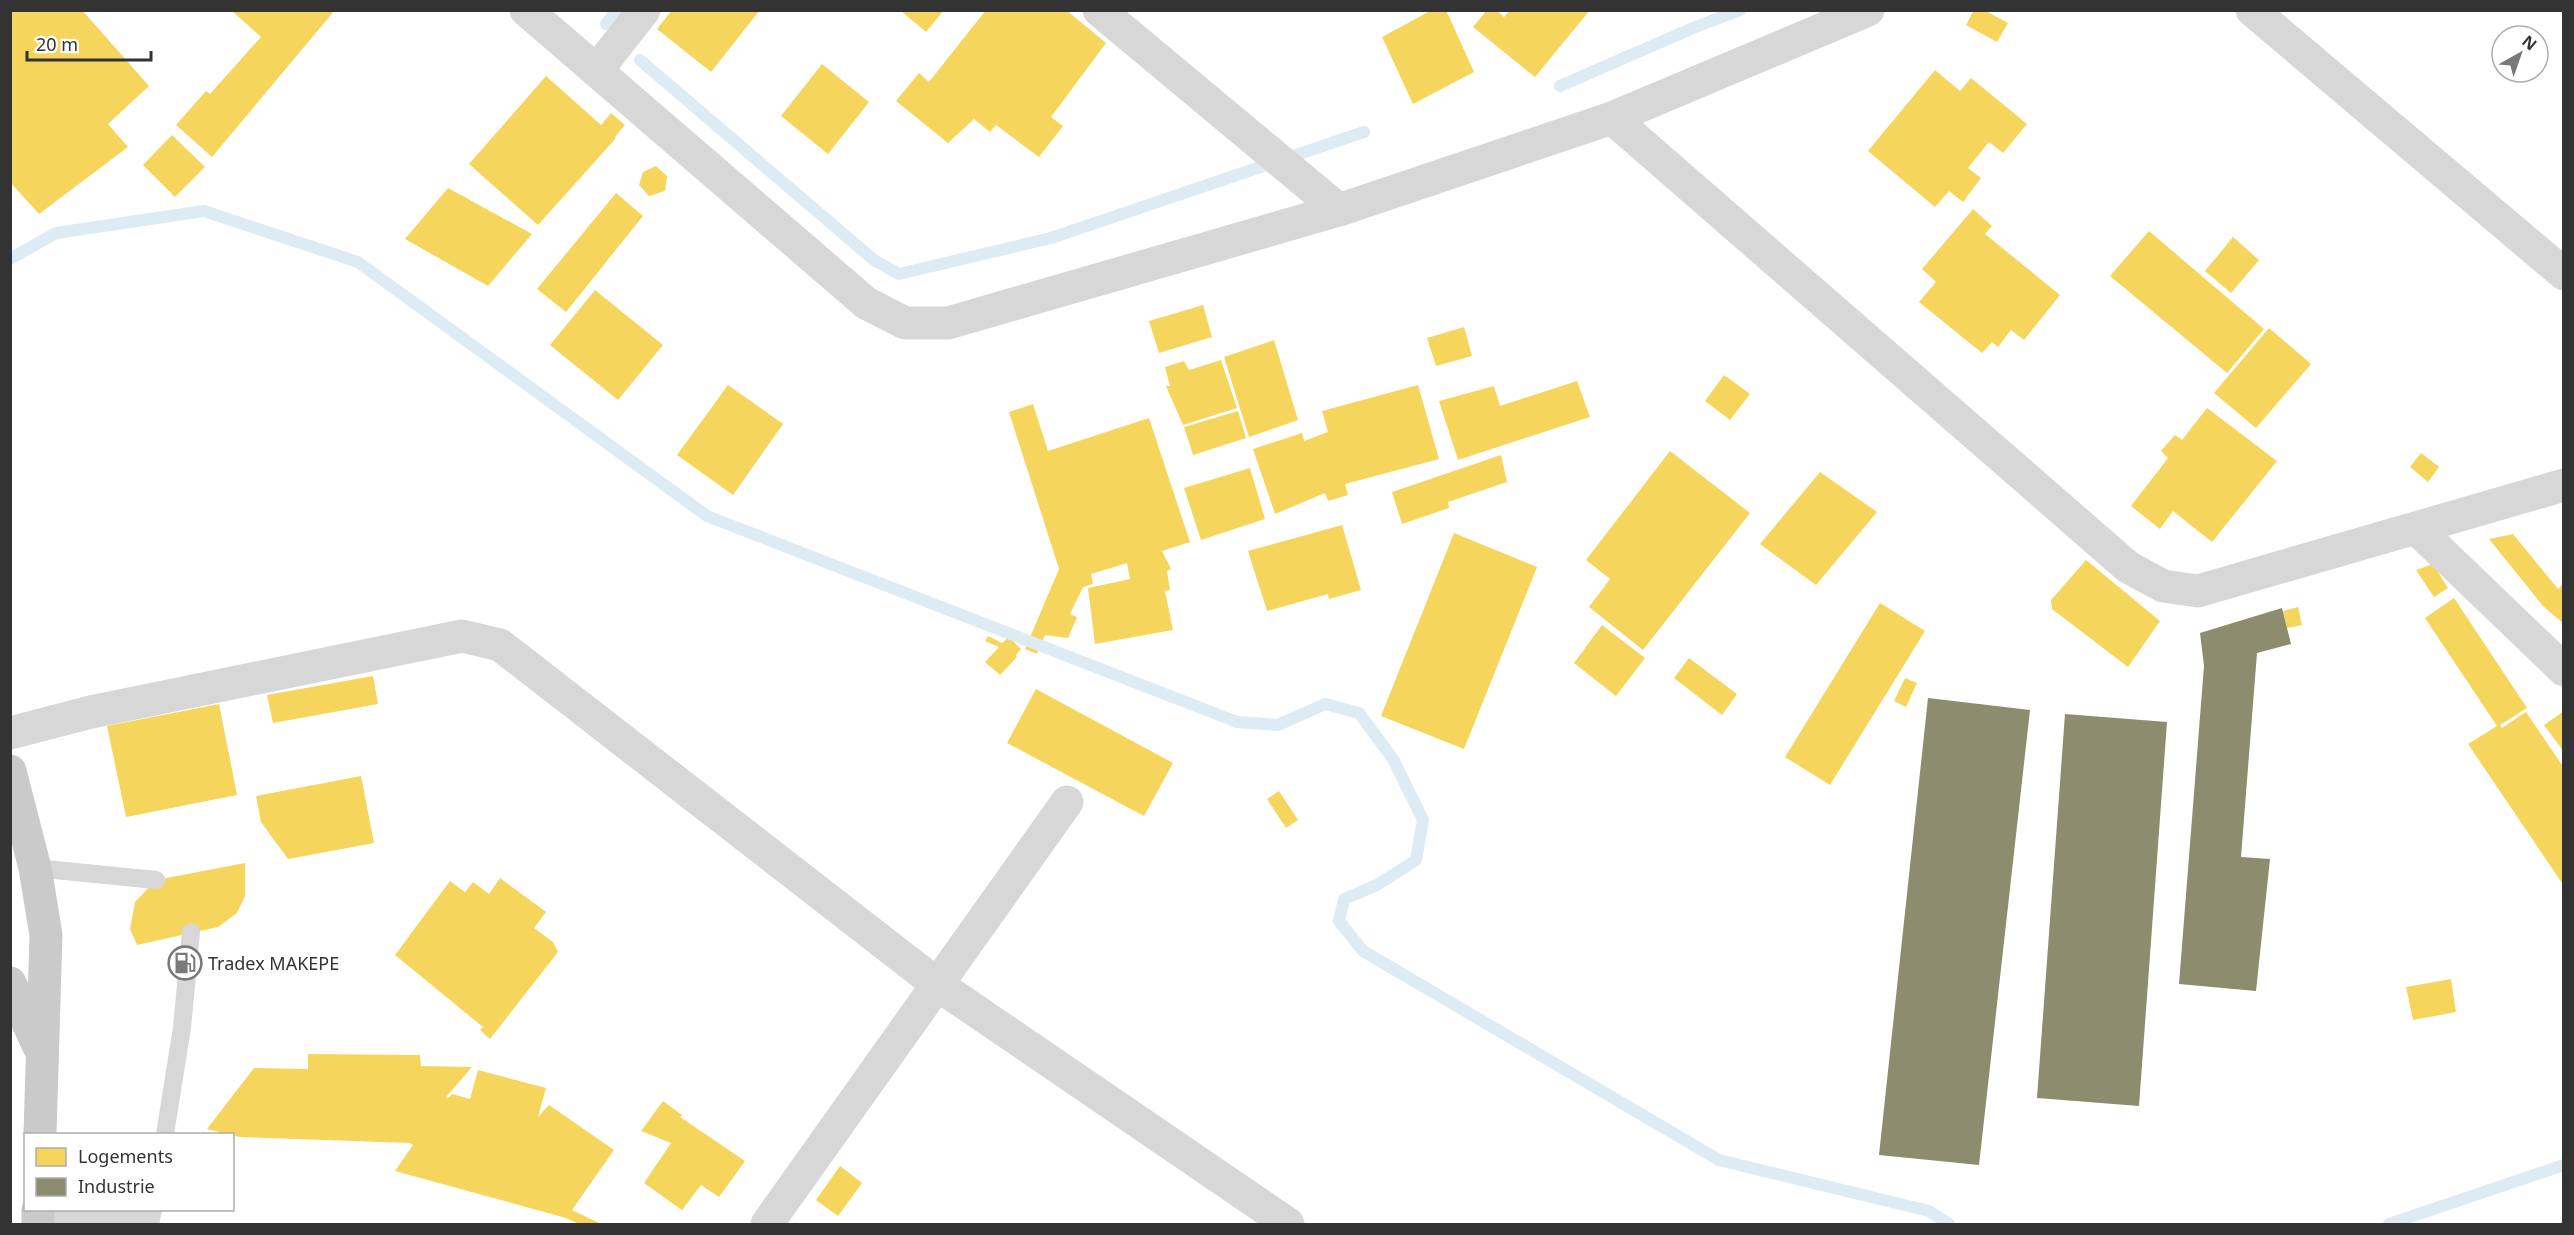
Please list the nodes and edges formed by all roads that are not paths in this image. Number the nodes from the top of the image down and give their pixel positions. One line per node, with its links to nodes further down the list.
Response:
1 (526, 10): 7 (street)
2 (644, 10): 7 (street)
3 (1099, 10): 9 (street)
4 (1868, 10): 6 (street)
5 (2252, 10): 10 (street)
6 (1831, 17): 8 (street)
7 (597, 70): 9 (street)
8 (1612, 118): 9 (street); 12 (street)
9 (1339, 210)
10 (2564, 274)
11 (2564, 485): 12 (street)
12 (2416, 528): 13 (street)
13 (2564, 670)
14 (10, 733): 21 (street)
15 (10, 771): 17 (main road)
16 (1067, 802): 21 (street)
17 (35, 868): 18 (lane); 22 (main road)
18 (156, 880)
19 (191, 932): 24 (lane)
20 (10, 983): 22 (main road)
21 (938, 985): 27 (street); 28 (street)
22 (42, 1053): 23 (main road)
23 (40, 1133)
24 (165, 1133)
25 (38, 1215): 26 (street)
26 (140, 1224)
27 (767, 1224)
28 (1288, 1224)

